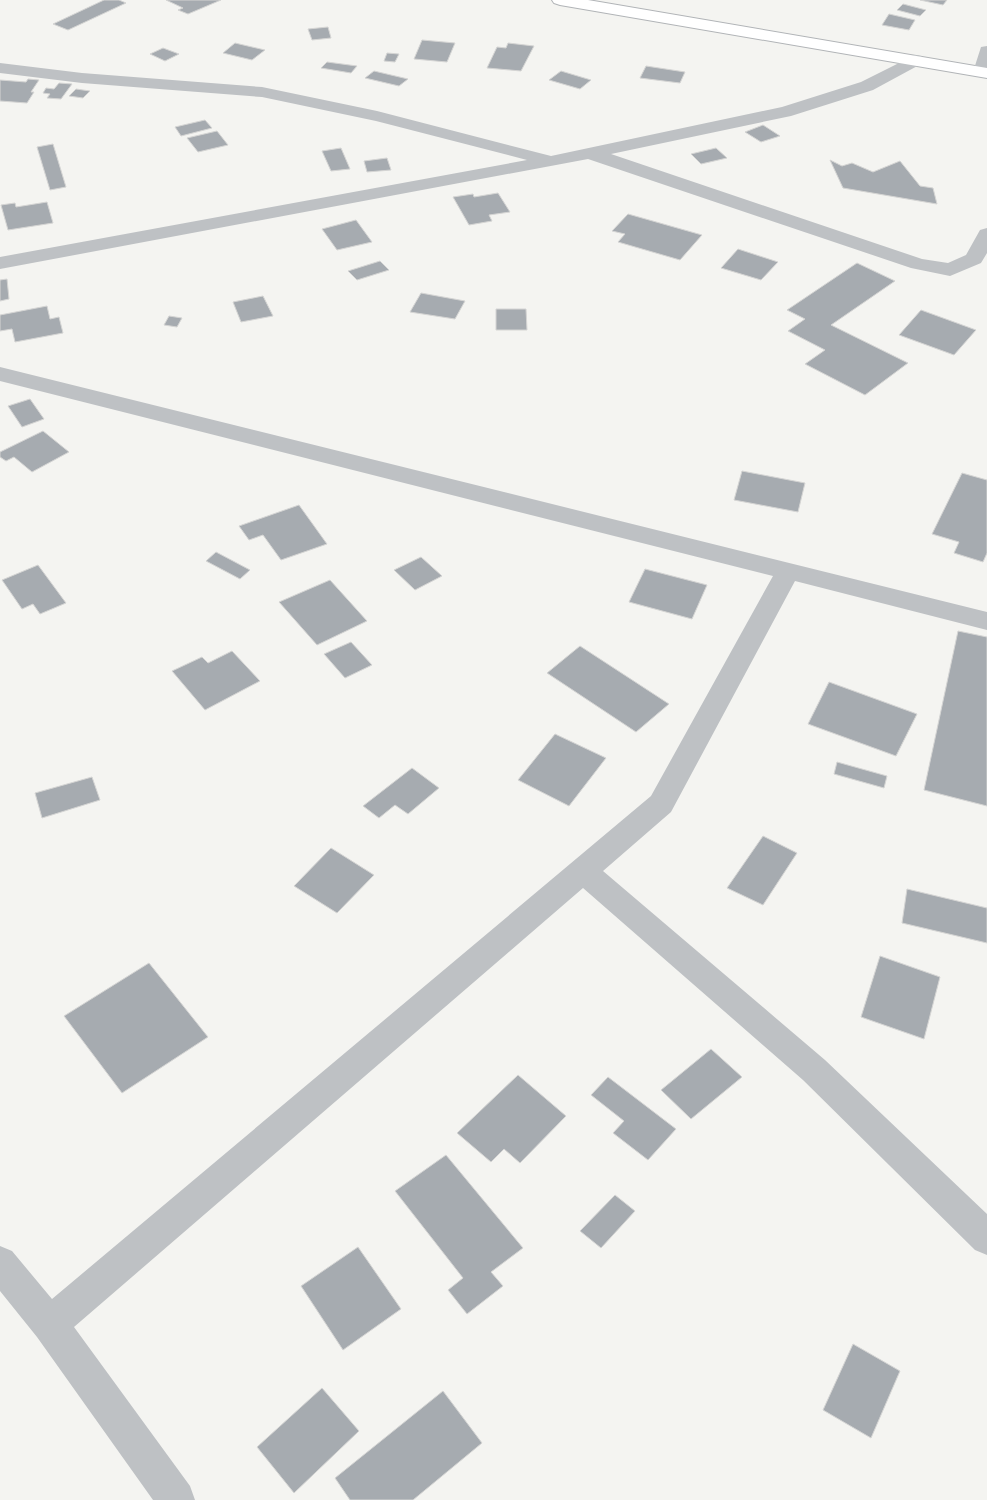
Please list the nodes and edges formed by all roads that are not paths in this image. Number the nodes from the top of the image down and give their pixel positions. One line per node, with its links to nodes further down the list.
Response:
1 (560, 0): 3 (highway)
2 (987, 51): 5 (street)
3 (915, 60): 5 (highway); 6 (street)
4 (0, 68): 7 (street)
5 (985, 72)
6 (590, 153): 7 (street); 8 (street)
7 (552, 161): 9 (street)
8 (987, 234)
9 (0, 263)
10 (0, 374): 11 (street)
11 (788, 571): 12 (street); 13 (street)
12 (987, 621)
13 (582, 870): 14 (street); 16 (street)
14 (987, 1238)
15 (0, 1263): 16 (street)
16 (50, 1324): 17 (street)
17 (176, 1500)

